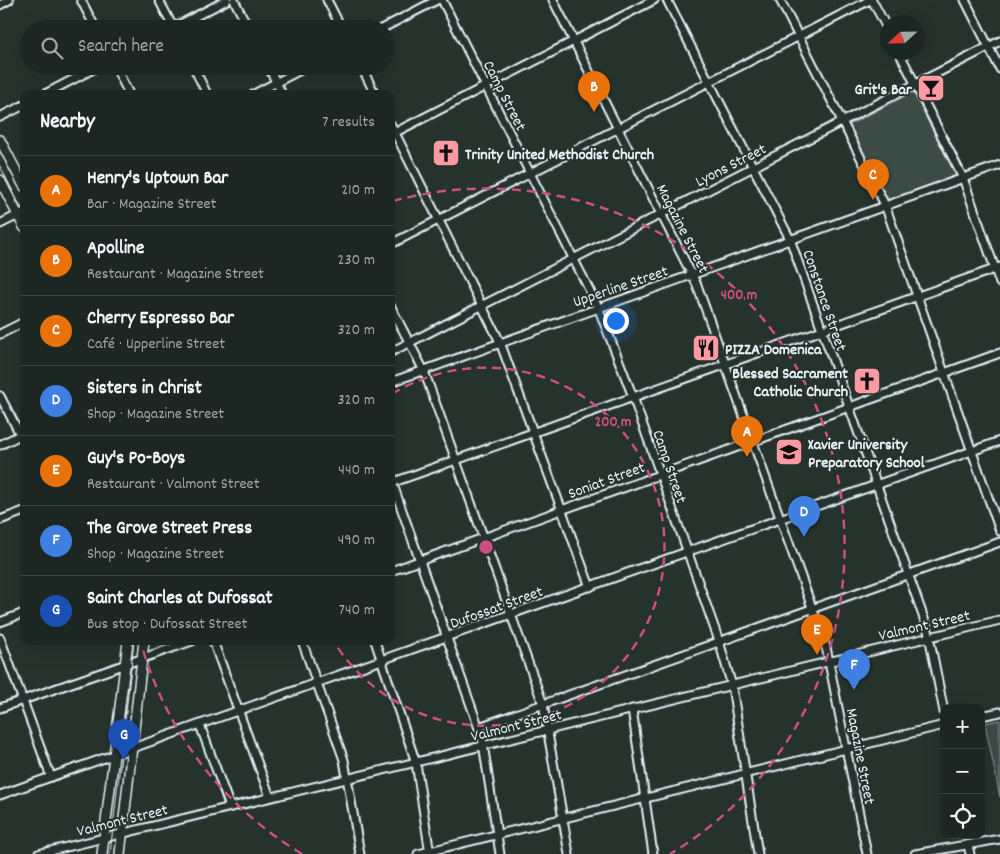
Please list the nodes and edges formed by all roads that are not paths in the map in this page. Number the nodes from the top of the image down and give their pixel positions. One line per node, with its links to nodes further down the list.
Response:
1 (81, 0): 15 (street)
2 (159, 0): 16 (street)
3 (228, 0): 17 (street)
4 (234, 0): 18 (street)
5 (327, 0): 19 (street)
6 (437, 0): 20 (street)
7 (442, 0): 36 (street, Camp Street)
8 (553, 0): 22 (street, Magazine Street)
9 (654, 0): 22 (street)
10 (667, 0): 34 (street, Constance Street)
11 (780, 0): 21 (street)
12 (871, 0): 14 (street); 21 (street)
13 (965, 0): 24 (street)
14 (880, 16)
15 (91, 20)
16 (169, 20)
17 (189, 20)
18 (244, 20)
19 (337, 20)
20 (395, 22)
21 (799, 36): 34 (street); 45 (street)
22 (574, 41): 36 (street); 46 (street, Magazine Street)
23 (1000, 41): 24 (street, Lyons Street)
24 (989, 47): 26 (street); 35 (street, Lyons Street)
25 (903, 60): 35 (street)
26 (1000, 69)
27 (82, 75): 37 (street)
28 (120, 75): 38 (street)
29 (198, 75): 39 (street)
30 (272, 75): 33 (street)
31 (290, 75): 33 (street)
32 (366, 75): 42 (street)
33 (276, 82): 40 (street); 41 (street)
34 (709, 82): 46 (street); 51 (street, Constance Street)
35 (915, 84): 45 (street, Lyons Street); 54 (street)
36 (486, 86): 47 (street); 52 (street, Camp Street)
37 (54, 90)
38 (127, 90)
39 (205, 90)
40 (261, 90)
41 (280, 90)
42 (373, 90)
43 (20, 106): 44 (street)
44 (0, 117)
45 (842, 122): 51 (street, Lyons Street); 56 (street)
46 (618, 128): 52 (street); 59 (street, Magazine Street)
47 (395, 132)
48 (395, 137): 60 (street)
49 (0, 140): 53 (main road)
50 (1000, 165): 54 (street, Upperline Street)
51 (753, 168): 59 (street, Lyons Street); 62 (street, Constance Street)
52 (531, 173): 60 (street); 64 (street, Camp Street)
53 (20, 178)
54 (963, 178): 56 (street, Upperline Street); 65 (street)
55 (0, 180): 57 (main road)
56 (885, 205): 62 (street, Upperline Street); 68 (street)
57 (20, 211)
58 (20, 214): 61 (street)
59 (662, 214): 64 (street, Lyons Street); 66 (street, Magazine Street)
60 (440, 220): 63 (street); 69 (street)
61 (0, 224)
62 (790, 239): 66 (street, Upperline Street); 73 (street, Constance Street)
63 (395, 242)
64 (574, 259): 69 (street, Lyons Street); 70 (street, Camp Street)
65 (998, 268): 67 (street); 68 (street)
66 (692, 274): 70 (street, Upperline Street); 79 (street, Magazine Street)
67 (1000, 282)
68 (918, 296): 73 (street); 81 (street)
69 (484, 305): 75 (street); 76 (street, Lyons Street)
70 (598, 307): 75 (street, Upperline Street); 84 (street, Camp Street)
71 (395, 315): 76 (street)
72 (20, 324): 74 (street)
73 (821, 330): 79 (street); 85 (street, Constance Street)
74 (0, 334)
75 (500, 342): 80 (street, Upperline Street); 87 (street)
76 (409, 343): 77 (street, Lyons Street); 80 (street)
77 (395, 350)
78 (1000, 353): 81 (street, Soniat Street)
79 (726, 364): 84 (street); 89 (street, Magazine Street)
80 (424, 371): 82 (street, Upperline Street); 93 (street)
81 (945, 372): 85 (street, Soniat Street); 92 (street)
82 (395, 381)
83 (0, 396): 86 (street)
84 (633, 397): 87 (street); 94 (street, Camp Street)
85 (849, 406): 89 (street, Soniat Street); 96 (street, Constance Street)
86 (20, 431)
87 (533, 433): 93 (street); 98 (street)
88 (20, 435): 91 (street)
89 (753, 441): 94 (street, Soniat Street); 100 (street, Magazine Street)
90 (1000, 441): 92 (street, Dufossat Street)
91 (0, 445)
92 (972, 451): 96 (street, Dufossat Street); 102 (street)
93 (456, 460): 95 (street); 103 (street)
94 (660, 474): 98 (street, Soniat Street); 105 (street, Camp Street)
95 (395, 481)
96 (878, 484): 100 (street, Dufossat Street); 108 (street, Constance Street)
97 (395, 490): 106 (street)
98 (561, 509): 103 (street, Soniat Street); 109 (street)
99 (20, 513): 101 (street)
100 (781, 519): 105 (street, Dufossat Street); 110 (street, Magazine Street)
101 (0, 520)
102 (1000, 531)
103 (483, 537): 106 (street, Soniat Street); 112 (street)
104 (1000, 542): 108 (street)
105 (687, 552): 109 (street, Dufossat Street); 118 (street, Camp Street)
106 (421, 560): 107 (street, Soniat Street); 115 (street)
107 (395, 570)
108 (909, 574): 110 (street); 116 (street, Constance Street)
109 (590, 587): 112 (street, Dufossat Street)
110 (813, 608): 118 (street); 127 (street, Magazine Street)
111 (20, 615): 114 (street)
112 (511, 615): 115 (street, Dufossat Street); 132 (street)
113 (1000, 620): 116 (street, Valmont Street)
114 (0, 622)
115 (447, 637): 126 (street, Dufossat Street); 141 (street)
116 (930, 637): 127 (street, Valmont Street); 133 (street, Constance Street)
117 (0, 638): 131 (street)
118 (719, 642): 130 (street, Camp Street); 132 (street)
119 (128, 645): 128 (main road)
120 (144, 645): 125 (main road)
121 (181, 645): 125 (street)
122 (214, 645): 136 (street)
123 (303, 645): 129 (street)
124 (376, 645): 126 (street)
125 (142, 659): 128 (street); 144 (main road)
126 (382, 660): 129 (street, Dufossat Street); 147 (street)
127 (829, 661): 130 (street, Valmont Street); 145 (street, Magazine Street)
128 (126, 664): 131 (street); 146 (main road)
129 (317, 684): 136 (street, Dufossat Street); 150 (street)
130 (732, 686): 135 (street, Valmont Street); 148 (street, Camp Street)
131 (22, 700): 134 (street); 149 (street)
132 (543, 704): 141 (street); 142 (street)
133 (943, 704)
134 (0, 708)
135 (632, 710): 142 (street, Valmont Street); 153 (street)
136 (239, 711): 139 (street, Dufossat Street); 152 (street)
137 (1000, 712): 138 (street)
138 (985, 715)
139 (200, 725): 144 (street, Dufossat Street); 154 (street)
140 (940, 726): 145 (street)
141 (479, 727): 143 (street)
142 (549, 730): 143 (street, Valmont Street); 155 (street)
143 (484, 747): 147 (street, Valmont Street); 157 (street)
144 (133, 748): 146 (street, Dufossat Street); 156 (main road)
145 (846, 749): 148 (street); 171 (street, Magazine Street)
146 (114, 755): 149 (street, Dufossat Street); 158 (main road)
147 (416, 763): 150 (street, Valmont Street); 161 (street)
148 (746, 774): 153 (street); 170 (street, Camp Street)
149 (51, 777): 151 (street, Dufossat Street)
150 (348, 779): 152 (street, Valmont Street); 165 (street)
151 (0, 796)
152 (270, 797): 154 (street, Valmont Street)
153 (644, 798): 155 (street); 169 (street)
154 (230, 807): 156 (street, Valmont Street)
155 (563, 816): 157 (street); 168 (street)
156 (123, 834): 158 (street, Valmont Street); 164 (main road)
157 (497, 834): 161 (street); 167 (street)
158 (104, 838): 162 (street, Valmont Street); 163 (main road)
159 (1000, 840): 160 (street)
160 (968, 845): 172 (street); 173 (street)
161 (430, 853): 166 (street)
162 (38, 854)
163 (102, 854)
164 (120, 854)
165 (360, 854)
166 (418, 854)
167 (500, 854)
168 (569, 854)
169 (653, 854)
170 (758, 854)
171 (867, 854)
172 (915, 854)
173 (970, 854)

